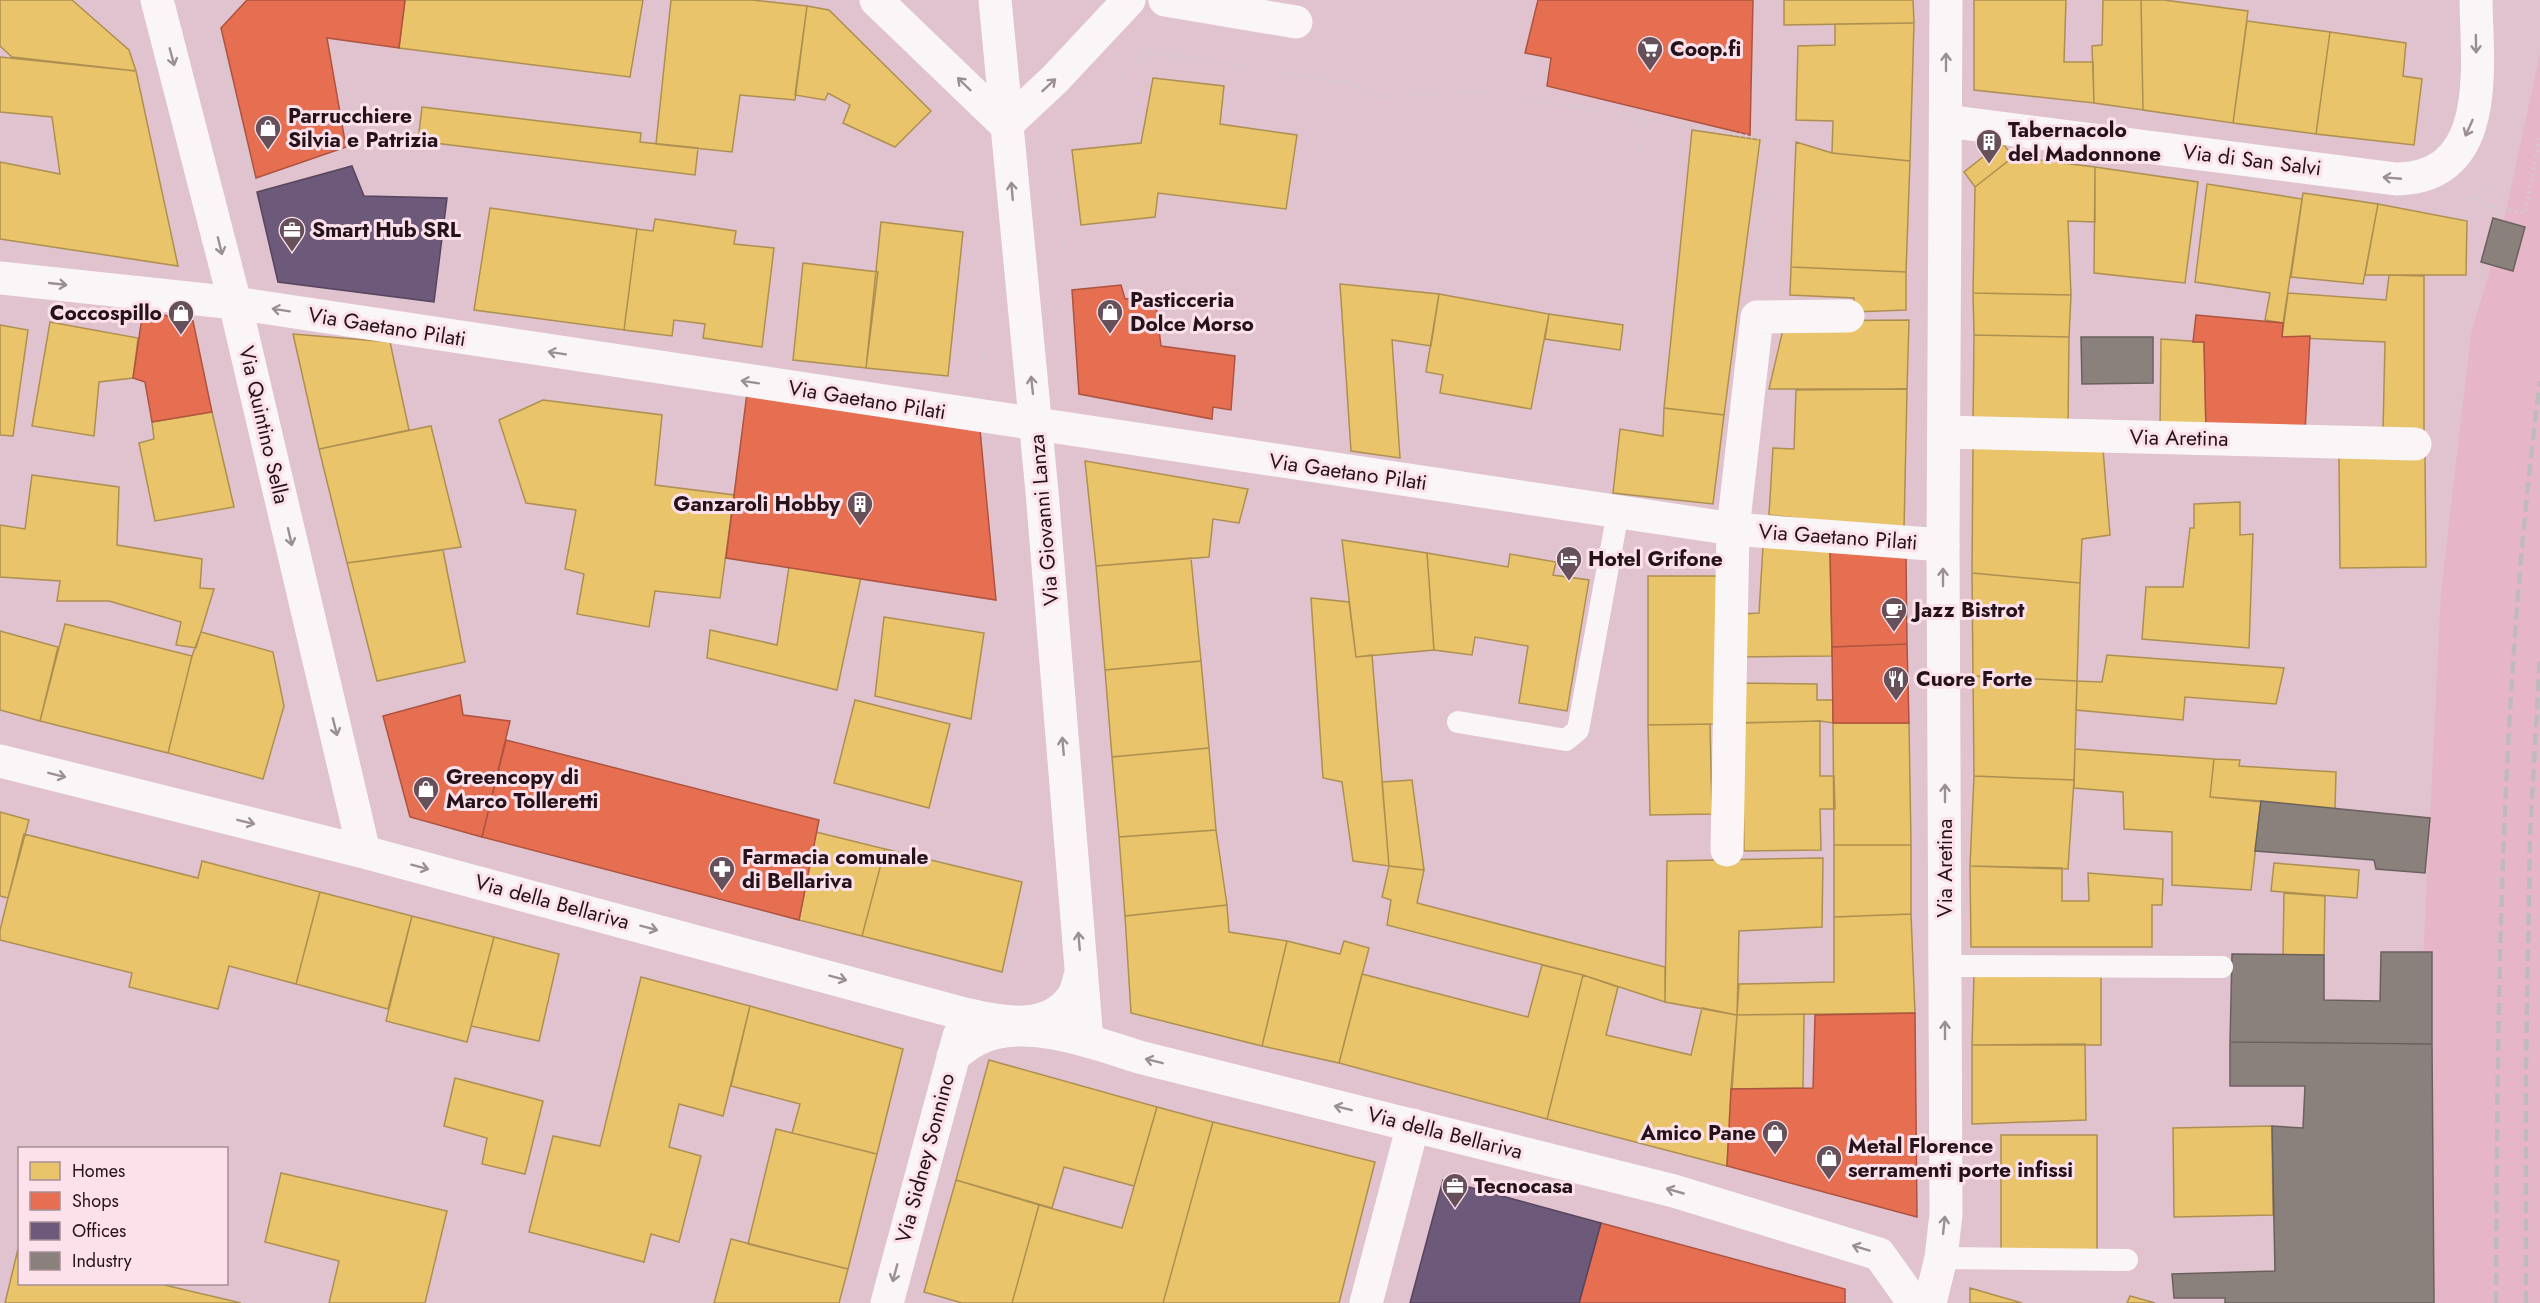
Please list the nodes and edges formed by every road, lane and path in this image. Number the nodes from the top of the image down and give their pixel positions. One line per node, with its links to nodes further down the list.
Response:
1 (157, 0): 23 (street, Via Quintino Sella, one-way to 23)
2 (801, 0): 10 (path)
3 (876, 0): 15 (street, one-way to 3)
4 (995, 0): 15 (street, Via Giovanni Lanza)
5 (1129, 0): 15 (street, one-way to 5)
6 (1165, 0): 11 (street)
7 (1946, 0): 14 (street, Via Aretina, one-way to 7)
8 (2425, 0): 17 (path)
9 (2476, 0): 14 (street, Via di San Salvi, one-way to 14)
10 (834, 3)
11 (1296, 22)
12 (1092, 105): 13 (path)
13 (1646, 119): 19 (path); 25 (path)
14 (1946, 121): 29 (street, Via Aretina)
15 (1006, 125): 28 (street, Via Giovanni Lanza, one-way to 15)
16 (1068, 128): 21 (path)
17 (2425, 128)
18 (2540, 134): 20 (path)
19 (1637, 170)
20 (2486, 206)
21 (1065, 259)
22 (0, 278): 23 (street, Via Gaetano Pilati, one-way to 23)
23 (235, 303): 27 (street, Via Gaetano Pilati, one-way to 23); 37 (street, Via Quintino Sella, one-way to 37)
24 (1848, 316): 25 (street)
25 (1757, 317): 32 (street, Via Gaetano Pilati)
26 (982, 341): 27 (path)
27 (989, 418): 28 (street, Via Gaetano Pilati)
28 (1036, 425): 31 (street, Via Gaetano Pilati); 41 (street, Via Giovanni Lanza, one-way to 28)
29 (1944, 432): 30 (street, Via Aretina); 33 (street, Via Aretina)
30 (2415, 444)
31 (1618, 512): 32 (street, Via Gaetano Pilati); 34 (lane)
32 (1733, 529): 33 (street, Via Gaetano Pilati); 36 (street, Via Gaetano Pilati)
33 (1943, 545): 39 (street, Via Aretina, one-way to 33)
34 (1458, 722)
35 (0, 761): 37 (street, Via della Bellariva, one-way to 37)
36 (1727, 850)
37 (364, 852): 43 (street, Via della Bellariva, one-way to 43)
38 (1030, 881): 42 (path)
39 (1945, 966): 40 (lane); 47 (street, Via Aretina, one-way to 39)
40 (2222, 967)
41 (1081, 973): 43 (street, Via della Bellariva); 44 (street, Via Giovanni Lanza)
42 (996, 977)
43 (964, 1014): 45 (street, Via Sidney Sonnino)
44 (1087, 1041): 45 (street, Via della Bellariva); 46 (street, Via della Bellariva, one-way to 44)
45 (953, 1056): 50 (street, Via Sidney Sonnino, one-way to 50)
46 (1413, 1125): 51 (street); 53 (street, Via della Bellariva, one-way to 46)
47 (1941, 1258): 48 (lane); 54 (street, Via Aretina)
48 (2127, 1260)
49 (1851, 1283): 52 (path)
50 (887, 1303)
51 (1366, 1303)
52 (1851, 1303)
53 (1914, 1303)
54 (1930, 1303)

